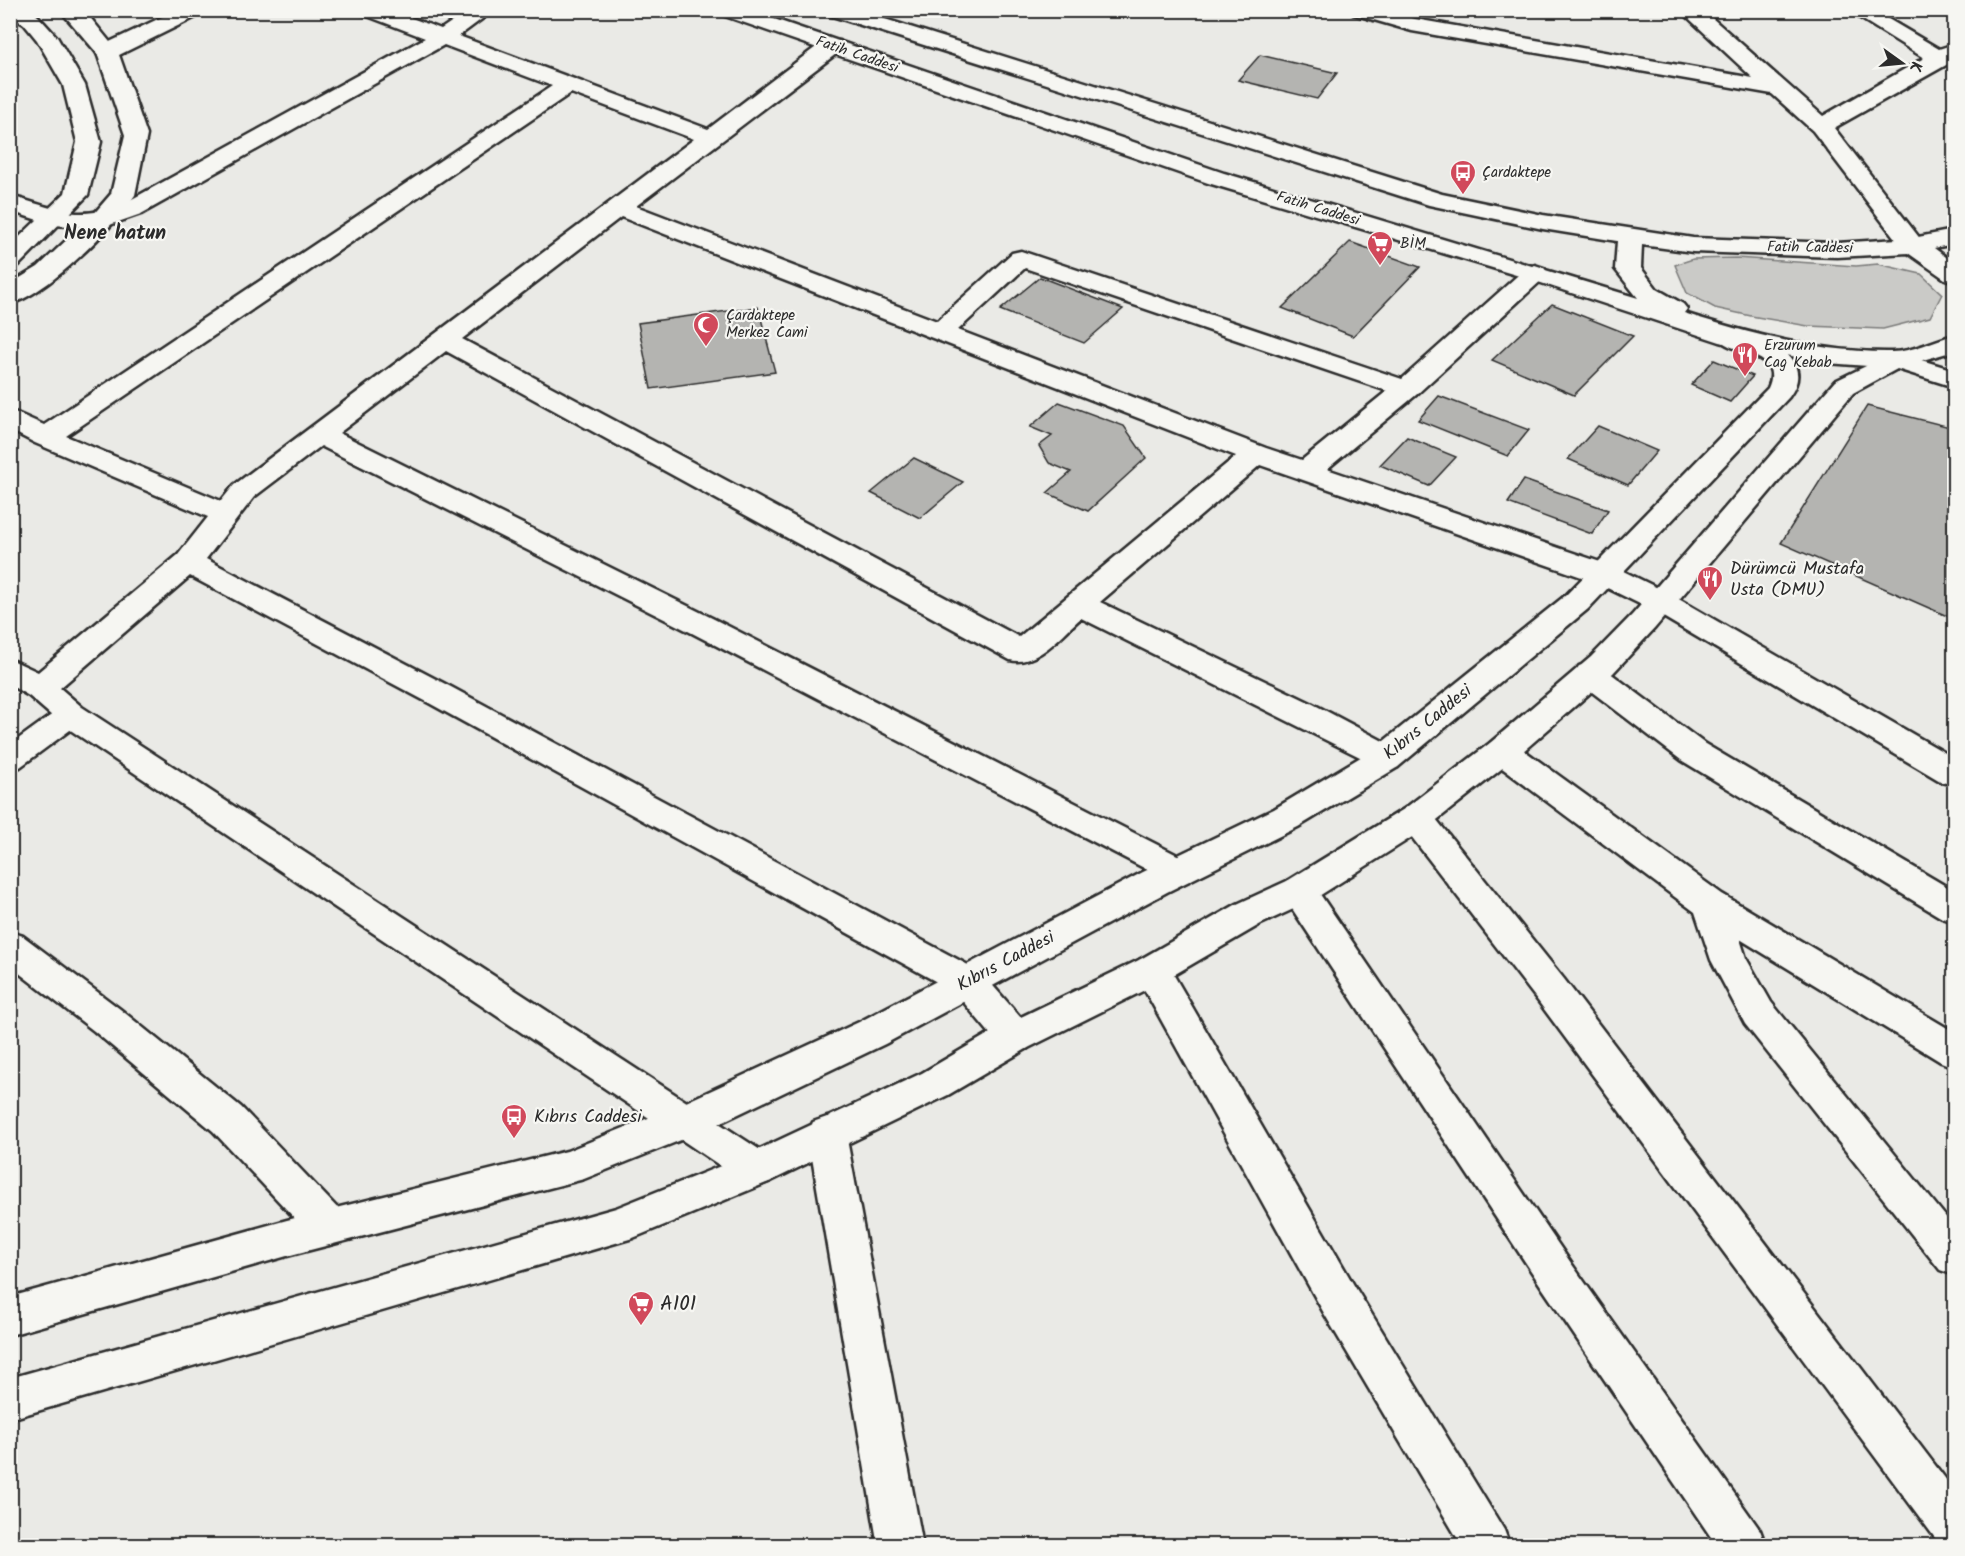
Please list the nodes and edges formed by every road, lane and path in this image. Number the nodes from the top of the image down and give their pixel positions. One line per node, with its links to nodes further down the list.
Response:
1 (15, 10): 21 (street)
2 (70, 10): 13 (street)
3 (195, 10): 13 (street)
4 (369, 10): 11 (street)
5 (484, 10): 11 (street)
6 (726, 10): 12 (street, Fatih Caddesi)
7 (833, 10): 23 (street, Fatih Caddesi)
8 (1360, 10): 16 (street)
9 (1690, 10): 16 (street)
10 (1857, 10): 14 (street)
11 (442, 38): 15 (street); 22 (street)
12 (832, 46): 18 (street); 27 (street, Fatih Caddesi)
13 (108, 52): 22 (street)
14 (1947, 54): 17 (street)
15 (568, 86): 18 (street); 39 (street)
16 (1775, 88): 17 (street)
17 (1821, 126): 25 (street)
18 (709, 137): 20 (street)
19 (10, 203): 21 (street)
20 (617, 207): 30 (street); 32 (street)
21 (53, 218): 22 (street); 26 (street)
22 (101, 220): 29 (street)
23 (1630, 237): 25 (street, Fatih Caddesi); 31 (street)
24 (1954, 237): 25 (street, Fatih Caddesi)
25 (1913, 245): 28 (street)
26 (10, 260)
27 (1535, 273): 31 (street, Fatih Caddesi); 36 (street)
28 (1954, 274)
29 (10, 296)
30 (940, 333): 36 (street); 40 (street)
31 (1729, 336): 34 (street, Fatih Caddesi); 44 (street, Kıbrıs Caddesi)
32 (443, 339): 38 (street); 46 (street)
33 (1954, 343): 34 (street, Fatih Caddesi)
34 (1895, 360): 35 (street); 45 (street)
35 (1954, 380)
36 (1406, 389): 41 (street)
37 (10, 418): 39 (street)
38 (319, 434): 42 (street); 56 (street)
39 (45, 437): 42 (street)
40 (1256, 454): 41 (street); 46 (street)
41 (1305, 472): 44 (street)
42 (225, 514): 43 (street)
43 (188, 562): 49 (street); 62 (street)
44 (1604, 573): 45 (street); 52 (street, Kıbrıs Caddesi)
45 (1659, 601): 48 (street); 54 (street)
46 (1079, 604): 52 (street)
47 (10, 670): 49 (street)
48 (1590, 674): 51 (street); 59 (street)
49 (40, 688): 50 (street)
50 (71, 715): 53 (lane); 65 (street)
51 (1502, 751): 55 (street); 58 (street)
52 (1386, 758): 56 (street, Kıbrıs Caddesi)
53 (10, 760)
54 (1954, 773)
55 (1416, 818): 57 (street); 72 (street)
56 (1179, 872): 62 (street, Kıbrıs Caddesi)
57 (1299, 891): 61 (street); 75 (street)
58 (1710, 904): 64 (street); 69 (street)
59 (1954, 908)
60 (10, 946): 68 (street)
61 (1152, 970): 63 (street); 74 (street)
62 (968, 982): 63 (street); 65 (street, Kıbrıs Caddesi)
63 (1015, 1037): 66 (street)
64 (1954, 1051)
65 (687, 1120): 67 (street); 68 (street, Kıbrıs Caddesi)
66 (827, 1134): 67 (street); 73 (street)
67 (757, 1169): 71 (street)
68 (329, 1227): 70 (street, Kıbrıs Caddesi)
69 (1954, 1257)
70 (10, 1316)
71 (10, 1400)
72 (1954, 1526)
73 (902, 1545)
74 (1488, 1545)
75 (1744, 1545)

